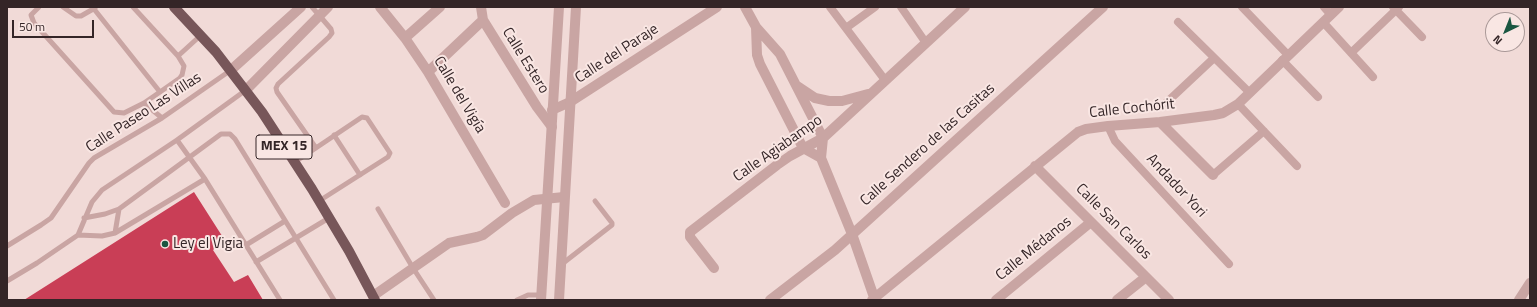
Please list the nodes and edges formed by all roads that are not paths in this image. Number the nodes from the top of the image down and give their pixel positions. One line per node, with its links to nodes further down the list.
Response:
1 (39, 7): 51 (lane)
2 (63, 7): 23 (lane)
3 (133, 7): 37 (lane)
4 (174, 7): 32 (main road, MEX 15)
5 (301, 7): 40 (street)
6 (312, 7): 25 (lane)
7 (328, 7): 25 (street)
8 (380, 7): 34 (street, Calle del Vigía)
9 (440, 7): 34 (street)
10 (481, 7): 27 (street, Calle Estero)
11 (559, 7): 54 (street)
12 (576, 7): 50 (street)
13 (717, 7): 50 (street, Calle del Paraje)
14 (745, 7): 30 (street)
15 (830, 7): 31 (street)
16 (875, 7): 31 (street)
17 (902, 7): 35 (street)
18 (965, 7): 35 (street, Calle Agiabampo)
19 (1103, 7): 85 (street, Calle Sendero de las Casitas)
20 (1242, 7): 39 (street)
21 (1324, 7): 26 (street)
22 (1339, 7): 26 (street, Calle Cochórit)
23 (95, 8): 46 (lane)
24 (1396, 8): 33 (street); 36 (street)
25 (319, 15): 45 (street); 63 (lane)
26 (1331, 15): 29 (street, Calle Cochórit)
27 (482, 20): 41 (street); 58 (street, Calle Estero)
28 (1178, 22): 38 (street)
29 (1323, 22): 36 (street); 39 (street, Calle Cochórit)
30 (756, 27): 44 (street); 64 (street)
31 (846, 28): 43 (street)
32 (200, 36): 37 (lane); 40 (main road, MEX 15)
33 (1422, 37)
34 (405, 38): 41 (street, Calle del Vigía)
35 (926, 43): 43 (street, Calle Agiabampo)
36 (1351, 54): 42 (street)
37 (178, 56): 46 (lane)
38 (1214, 58): 47 (street); 52 (street)
39 (1285, 58): 47 (street, Calle Cochórit); 49 (street)
40 (231, 70): 45 (main road, MEX 15); 55 (lane, Calle Paseo Las Villas)
41 (428, 72): 77 (street, Calle del Vigía)
42 (1373, 77)
43 (885, 80): 48 (street, Calle Agiabampo)
44 (795, 83): 48 (street); 61 (street)
45 (246, 90): 62 (lane); 67 (main road, MEX 15)
46 (160, 92): 51 (lane)
47 (1250, 93): 53 (street, Calle Cochórit)
48 (870, 94): 61 (street, Calle Agiabampo)
49 (1318, 97)
50 (570, 102): 54 (street, Calle del Paraje); 73 (street)
51 (144, 103): 55 (lane)
52 (1166, 103)
53 (1238, 104): 56 (street, Calle Cochórit); 59 (street)
54 (552, 110): 58 (street)
55 (162, 118): 89 (lane, Calle Paseo Las Villas)
56 (1160, 122): 57 (street, Calle Cochórit); 71 (street)
57 (1108, 126): 68 (street, Calle Cochórit); 91 (street, Andador Yori)
58 (552, 127): 74 (street)
59 (1264, 131): 69 (street); 71 (street)
60 (334, 135): 63 (lane); 70 (lane); 70 (lane)
61 (822, 138): 64 (street, Calle Agiabampo); 66 (street)
62 (177, 140): 65 (lane); 80 (lane)
63 (316, 148): 67 (lane)
64 (803, 148): 66 (street); 94 (street, Calle Agiabampo)
65 (190, 156): 72 (lane); 78 (lane); 82 (lane)
66 (821, 158): 85 (street)
67 (294, 162): 75 (main road, MEX 15)
68 (1035, 166): 83 (street, Calle San Carlos); 100 (street, Calle Cochórit)
69 (1297, 166)
70 (360, 175): 75 (lane)
71 (1213, 175)
72 (205, 179): 84 (lane); 88 (lane)
73 (564, 197): 74 (street); 92 (street)
74 (547, 198): 93 (street); 98 (street)
75 (319, 201): 81 (main road, MEX 15)
76 (595, 201): 92 (lane)
77 (505, 203)
78 (119, 209): 80 (lane); 84 (lane)
79 (378, 209): 93 (lane)
80 (84, 218): 86 (lane)
81 (329, 218): 87 (lane); 99 (main road, MEX 15)
82 (285, 221): 87 (lane); 88 (lane)
83 (1091, 222): 95 (street, Calle San Carlos); 107 (street, Calle Médanos)
84 (115, 233): 86 (lane)
85 (852, 234): 100 (street); 106 (street, Calle Sendero de las Casitas)
86 (78, 235): 96 (lane)
87 (296, 238): 90 (lane); 102 (lane)
88 (246, 245): 90 (lane)
89 (7, 246)
90 (256, 262): 101 (lane)
91 (1229, 264)
92 (561, 265): 105 (street)
93 (413, 268): 99 (street); 103 (lane)
94 (714, 268)
95 (1146, 277): 108 (street); 109 (street, Calle San Carlos)
96 (7, 281)
97 (1530, 283): 110 (street)
98 (541, 297): 104 (lane)
99 (374, 298)
100 (874, 299)
101 (280, 300)
102 (334, 300)
103 (434, 300)
104 (517, 300)
105 (559, 300)
106 (770, 300)
107 (996, 300)
108 (1116, 300)
109 (1169, 300)
110 (1519, 300)

